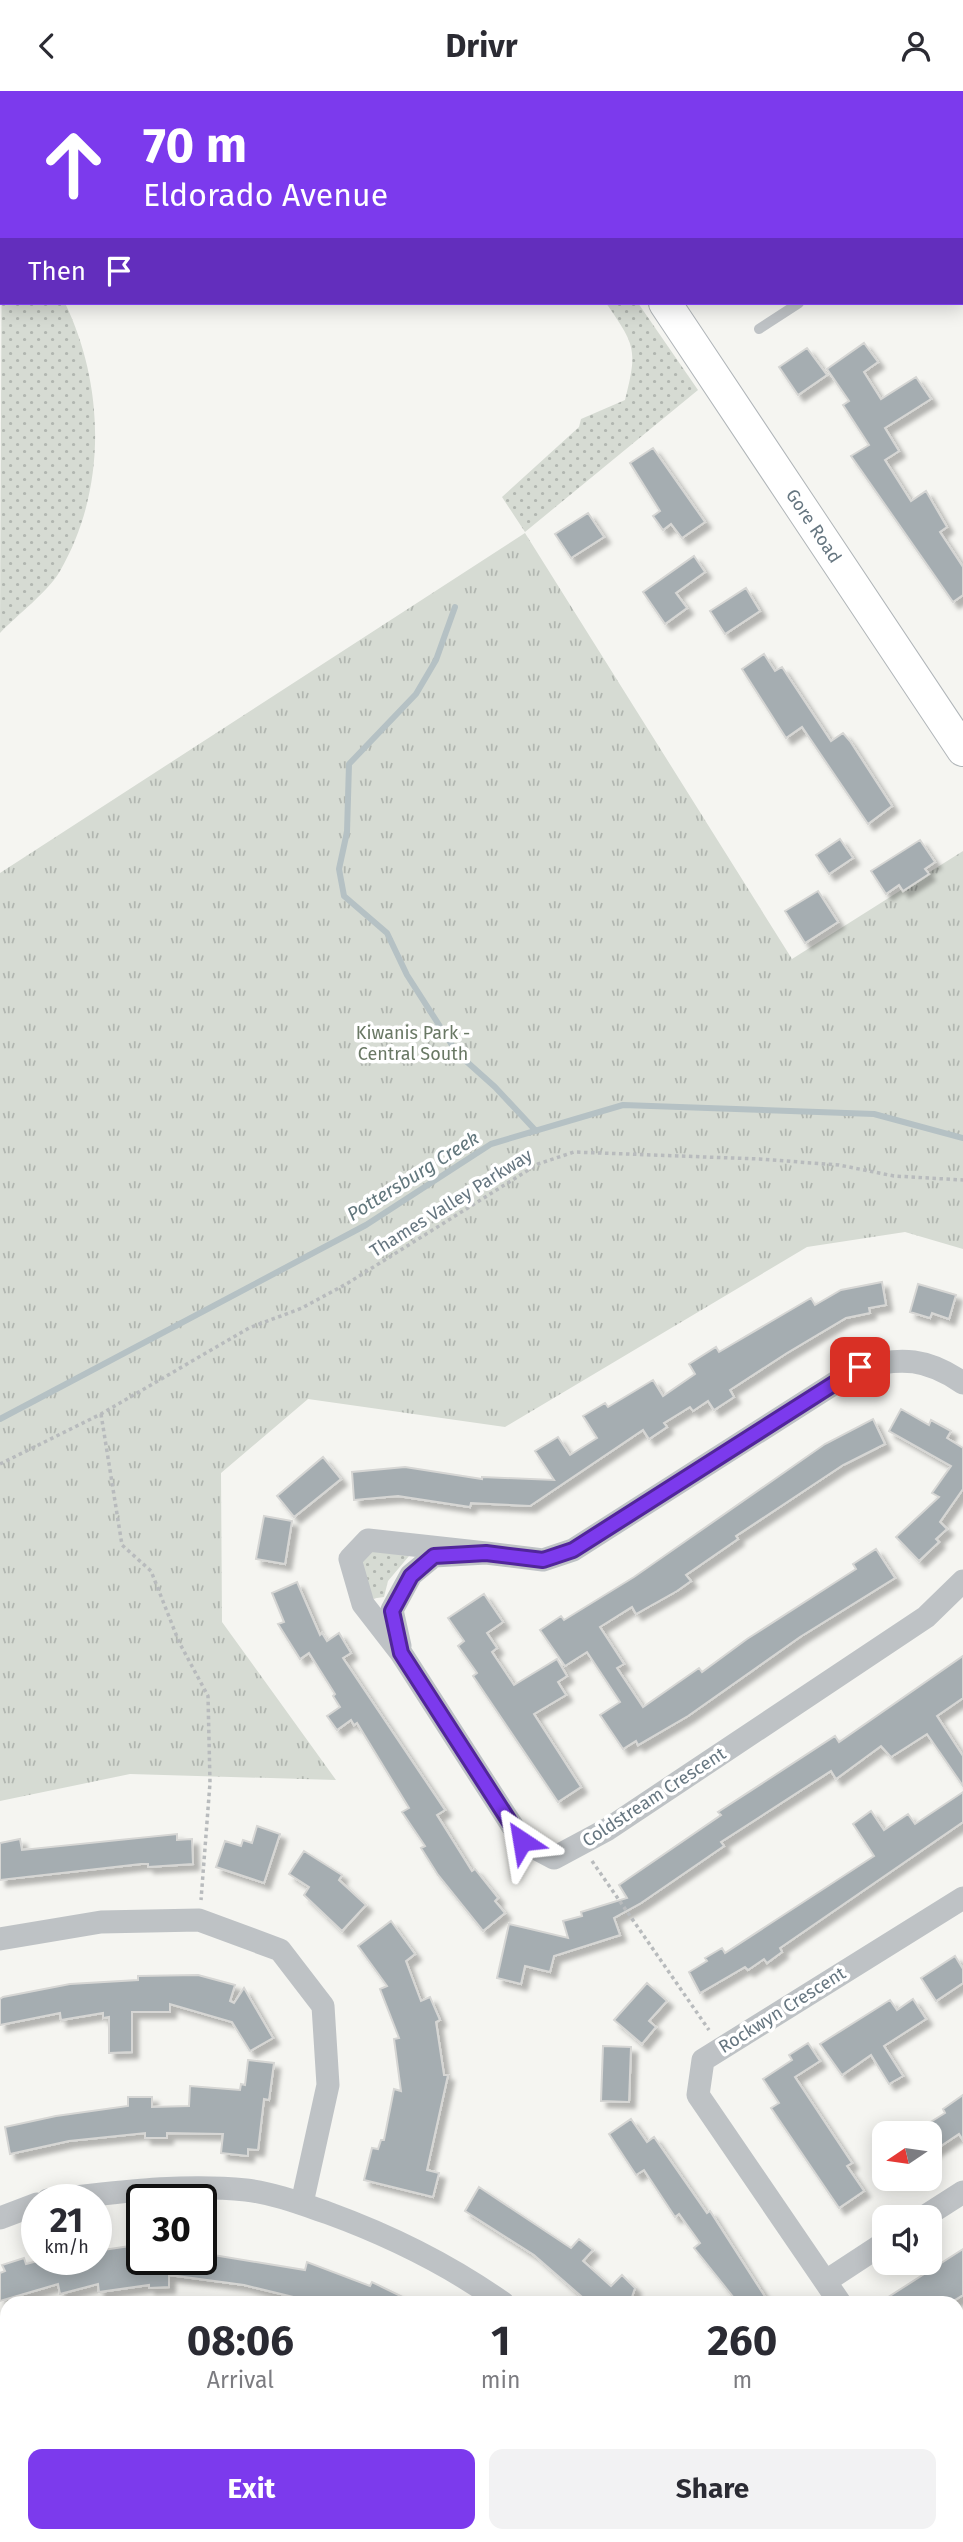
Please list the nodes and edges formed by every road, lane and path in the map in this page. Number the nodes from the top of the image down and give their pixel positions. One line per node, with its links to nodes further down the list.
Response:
1 (666, 305): 4 (main road, Gore Road)
2 (796, 305): 3 (lane)
3 (759, 329)
4 (963, 750)
5 (963, 1180): 7 (path, Thames Valley Parkway)
6 (963, 1383): 9 (street)
7 (101, 1414): 8 (path, Thames Valley Parkway); 14 (path)
8 (0, 1464)
9 (486, 1553): 11 (street); 11 (street)
10 (963, 1581): 12 (street, Coldstream Crescent)
11 (401, 1653): 12 (street, Coldstream Crescent)
12 (582, 1844): 16 (path)
13 (963, 1898): 16 (street, Rockwyn Crescent)
14 (199, 1920): 15 (street); 19 (street)
15 (0, 1939)
16 (721, 2047): 24 (street, Rockwyn Crescent)
17 (963, 2192): 20 (street)
18 (112, 2193): 19 (street)
19 (302, 2203): 25 (street)
20 (942, 2205)
21 (21, 2210): 22 (street)
22 (0, 2218)
23 (872, 2251): 24 (street)
24 (826, 2281): 26 (street, Rockwyn Crescent)
25 (493, 2296)
26 (836, 2296)

